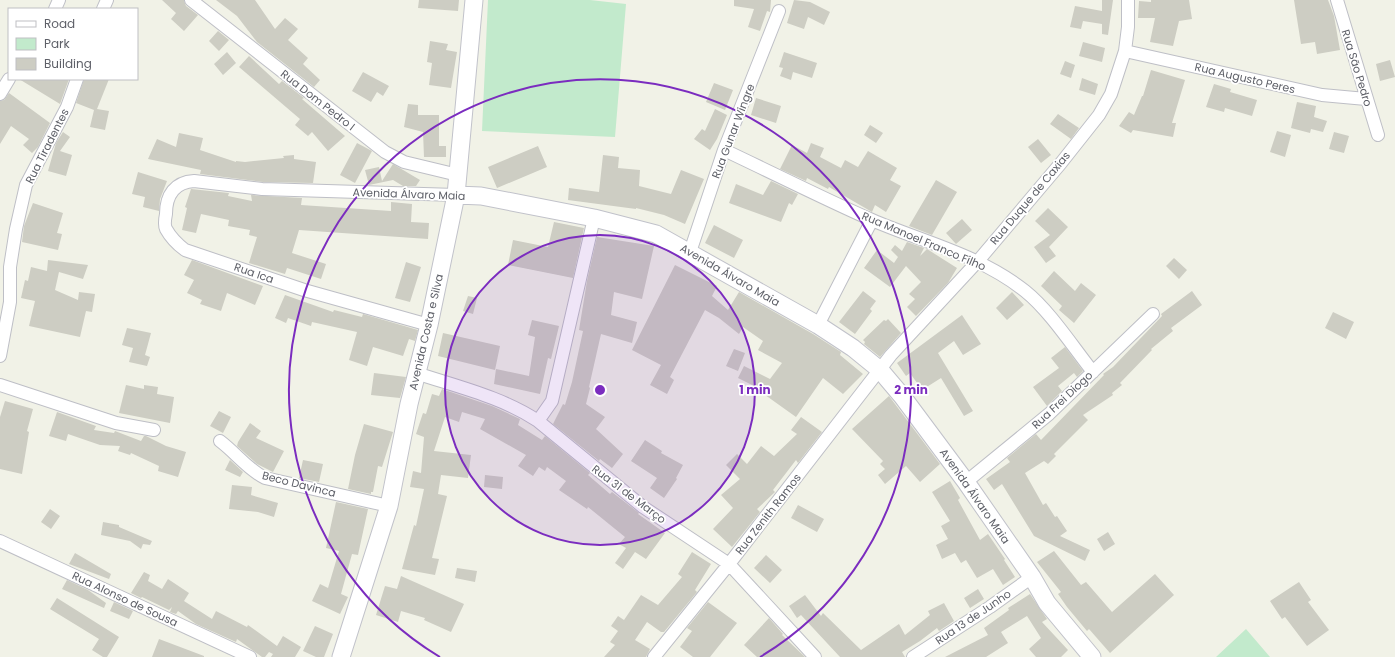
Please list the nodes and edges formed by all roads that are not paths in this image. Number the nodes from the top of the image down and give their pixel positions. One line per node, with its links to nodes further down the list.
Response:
1 (191, 0): 13 (street, Rua Dom Pedro I)
2 (474, 0): 13 (street, Avenida Costa e Silva)
3 (1128, 0): 6 (street, Rua Duque de Caxias)
4 (1337, 0): 10 (street, Rua São Pedro)
5 (779, 11): 12 (street, Rua Gunar Wingre)
6 (1125, 51): 10 (street, Rua Augusto Peres); 19 (street, Rua Duque de Caxias)
7 (8, 80): 9 (street)
8 (77, 80): 20 (street, Rua Tiradentes)
9 (0, 94)
10 (1366, 99): 11 (street, Rua São Pedro)
11 (1378, 136)
12 (724, 150): 17 (street, Rua Manoel Franco Filho); 18 (street, Rua Gunar Wingre)
13 (458, 175): 15 (street, Avenida Costa e Silva)
14 (210, 184): 15 (street, Avenida Álvaro Maia); 22 (street, Rua Ica)
15 (456, 195): 16 (street, Avenida Álvaro Maia); 22 (street, Avenida Costa e Silva)
16 (594, 218): 18 (street, Avenida Álvaro Maia); 29 (street)
17 (872, 220): 19 (street, Rua Manoel Franco Filho); 23 (street)
18 (690, 252): 23 (street, Avenida Álvaro Maia)
19 (978, 261): 25 (street, Rua Duque de Caxias); 26 (street, Rua Manoel Franco Filho)
20 (5, 300): 24 (street, Rua Tiradentes)
21 (1153, 314): 26 (street, Rua Frei Diogo)
22 (429, 325): 27 (street, Avenida Costa e Silva)
23 (818, 326): 25 (street, Avenida Álvaro Maia)
24 (0, 356)
25 (880, 370): 32 (street, Avenida Álvaro Maia); 35 (street, Rua Zenith Ramos)
26 (1093, 372): 32 (street, Rua Frei Diogo)
27 (416, 373): 29 (street, Rua 31 de Março); 33 (street, Avenida Costa e Silva)
28 (0, 385): 30 (street)
29 (538, 421): 35 (street, Rua 31 de Março)
30 (154, 430)
31 (220, 441): 33 (street, Beco Davinca)
32 (966, 482): 36 (street, Avenida Álvaro Maia)
33 (389, 506): 38 (street, Avenida Costa e Silva)
34 (0, 540): 37 (street, Rua Alonso de Sousa)
35 (729, 564): 39 (street, Rua Zenith Ramos); 40 (street, Rua 31 de Março)
36 (1032, 577): 41 (street, Rua 13 de Junho); 42 (street, Avenida Álvaro Maia)
37 (250, 657)
38 (341, 657)
39 (654, 657)
40 (815, 657)
41 (913, 657)
42 (1092, 657)

